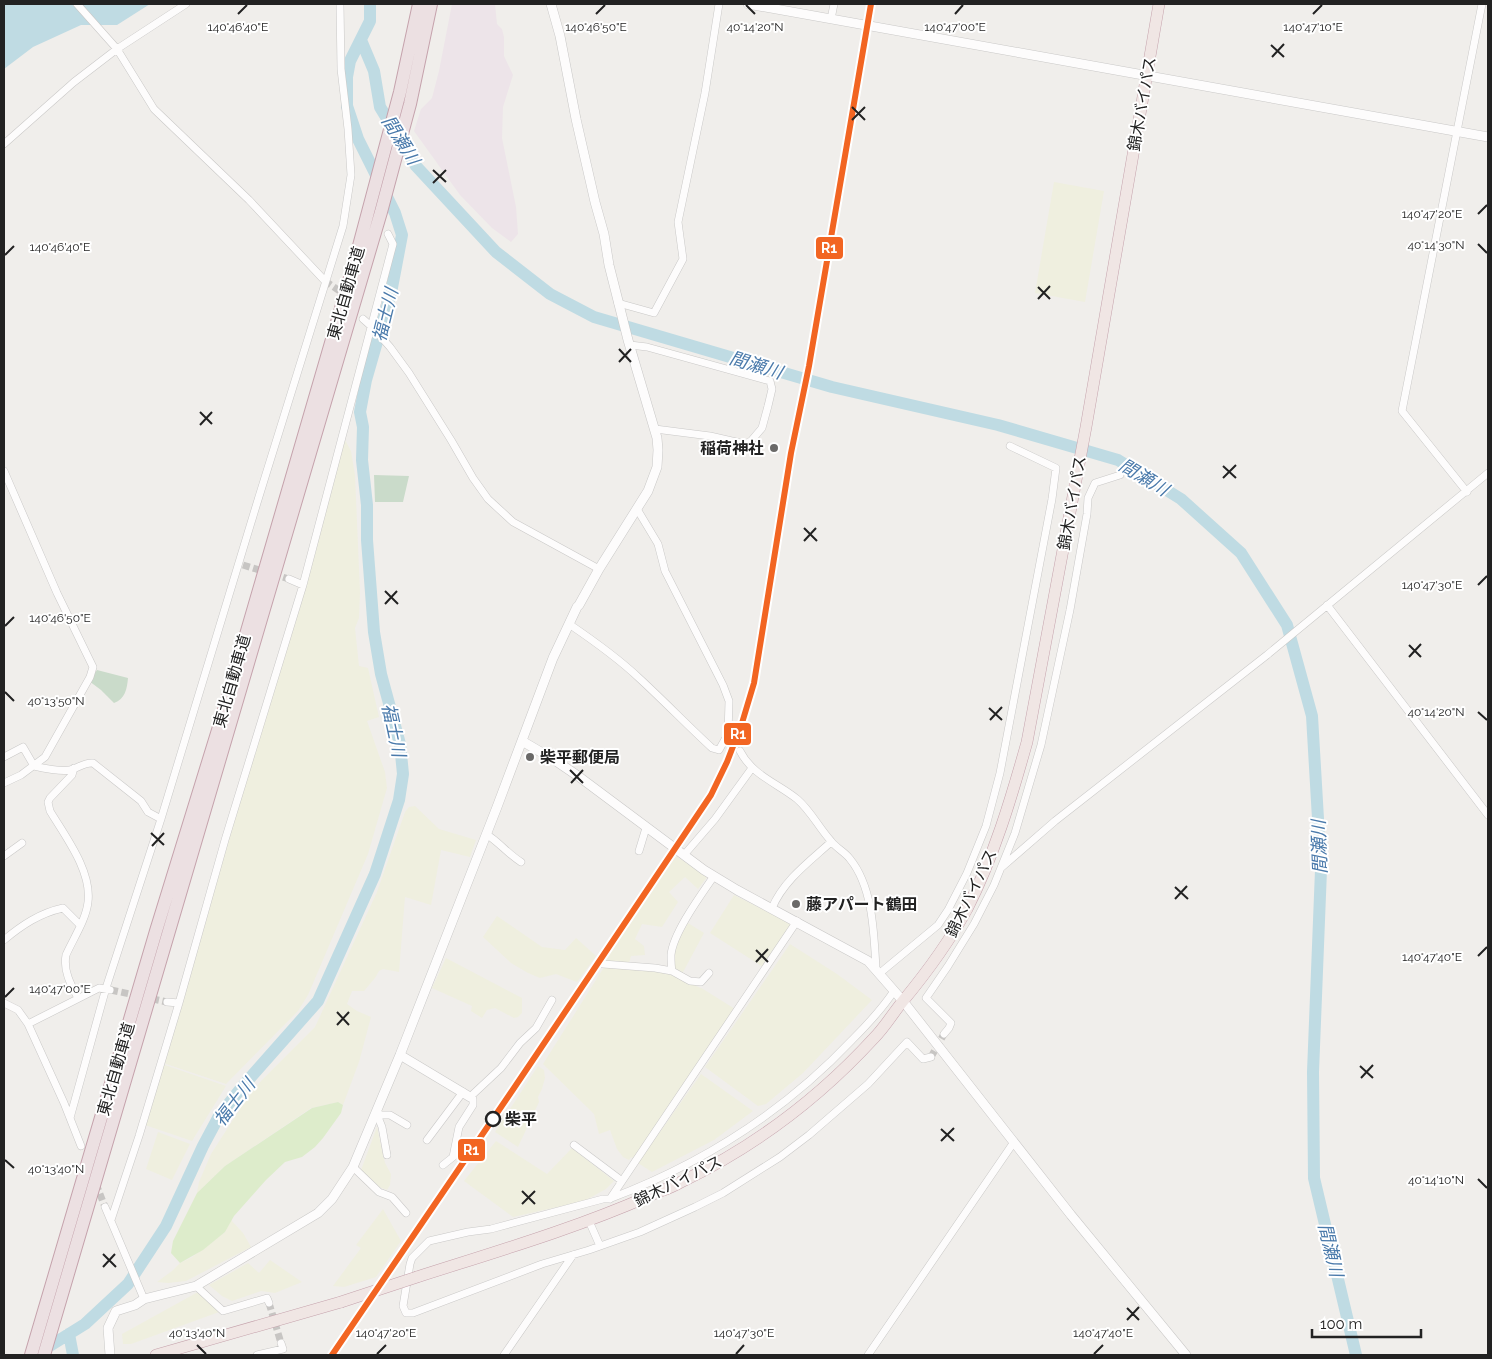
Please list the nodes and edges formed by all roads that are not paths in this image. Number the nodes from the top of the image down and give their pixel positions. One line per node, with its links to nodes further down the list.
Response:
1 (77, 4): 13 (street)
2 (186, 4): 13 (street)
3 (340, 4): 19 (street)
4 (419, 4): 99 (highway, 東北自動車道)
5 (431, 4): 100 (highway, 東北自動車道)
6 (551, 4): 20 (street)
7 (719, 4): 20 (street)
8 (748, 4): 12 (street)
9 (834, 4): 12 (street)
10 (1159, 4): 14 (highway, 錦木バイパス)
11 (1482, 4): 15 (street)
12 (831, 19): 14 (street)
13 (117, 49): 17 (street); 19 (street)
14 (1146, 76): 15 (street); 67 (highway, 錦木バイパス)
15 (1457, 131): 16 (street); 29 (street)
16 (1488, 137)
17 (4, 144)
18 (388, 234): 22 (street)
19 (325, 281): 44 (street)
20 (619, 307): 23 (street)
21 (363, 319): 22 (street)
22 (372, 327): 31 (street); 33 (street)
23 (629, 343): 24 (street); 24 (street)
24 (655, 429): 30 (street)
25 (1010, 446): 61 (street)
26 (4, 471): 39 (street)
27 (1488, 473): 29 (street)
28 (1120, 475): 53 (street)
29 (1467, 492): 34 (street)
30 (637, 508): 31 (street); 35 (street)
31 (599, 568): 35 (street)
32 (289, 579): 33 (street)
33 (303, 585): 70 (street)
34 (1327, 605): 43 (street); 53 (street)
35 (569, 624): 36 (street)
36 (522, 741): 45 (street); 46 (street)
37 (740, 751): 41 (street)
38 (4, 757): 39 (street)
39 (34, 766): 40 (street); 42 (street)
40 (74, 768): 44 (street); 57 (street)
41 (752, 768): 47 (street); 50 (street)
42 (4, 783)
43 (1488, 815)
44 (161, 819): 63 (street)
45 (646, 828): 49 (street); 50 (street)
46 (486, 834): 52 (street); 73 (street)
47 (831, 842): 55 (street); 61 (street)
48 (22, 843): 51 (street)
49 (639, 851)
50 (684, 855): 54 (street)
51 (4, 856)
52 (521, 862)
53 (1002, 867): 72 (street)
54 (714, 876): 55 (street); 60 (street)
55 (772, 908): 56 (street)
56 (797, 922): 61 (street); 86 (street)
57 (80, 925): 58 (street); 65 (street)
58 (4, 940)
59 (603, 964): 60 (street)
60 (672, 971): 62 (street)
61 (878, 971): 64 (street)
62 (709, 973)
63 (108, 989): 65 (street); 77 (street)
64 (894, 992): 67 (street); 87 (street)
65 (78, 998): 71 (street)
66 (552, 1000): 75 (street)
67 (903, 1001): 80 (street); 89 (highway, 錦木バイパス)
68 (4, 1002): 71 (street)
69 (167, 1002): 70 (street)
70 (179, 1003): 91 (street)
71 (28, 1024): 77 (street)
72 (944, 1034)
73 (400, 1055): 75 (street); 76 (street)
74 (931, 1057): 93 (street)
75 (467, 1094): 79 (street); 84 (street)
76 (376, 1112): 78 (street); 83 (street); 85 (street)
77 (70, 1118): 82 (street)
78 (407, 1125)
79 (427, 1140)
80 (1014, 1142): 105 (street); 106 (street)
81 (574, 1145): 86 (street)
82 (81, 1146)
83 (387, 1155)
84 (443, 1165)
85 (353, 1167): 90 (street); 95 (street)
86 (622, 1181): 87 (street)
87 (609, 1199): 89 (street); 94 (street)
88 (105, 1207): 91 (street)
89 (610, 1212): 92 (highway, 錦木バイパス)
90 (406, 1213)
91 (111, 1220): 96 (street)
92 (590, 1221): 93 (street); 102 (highway, 錦木バイパス, bridge)
93 (600, 1246): 94 (street)
94 (573, 1255): 104 (street)
95 (196, 1286): 96 (street); 97 (street)
96 (144, 1299): 101 (street)
97 (268, 1303)
98 (281, 1343): 103 (street)
99 (31, 1355)
100 (44, 1355)
101 (110, 1355)
102 (156, 1355)
103 (257, 1355)
104 (504, 1355)
105 (868, 1355)
106 (1186, 1355)

